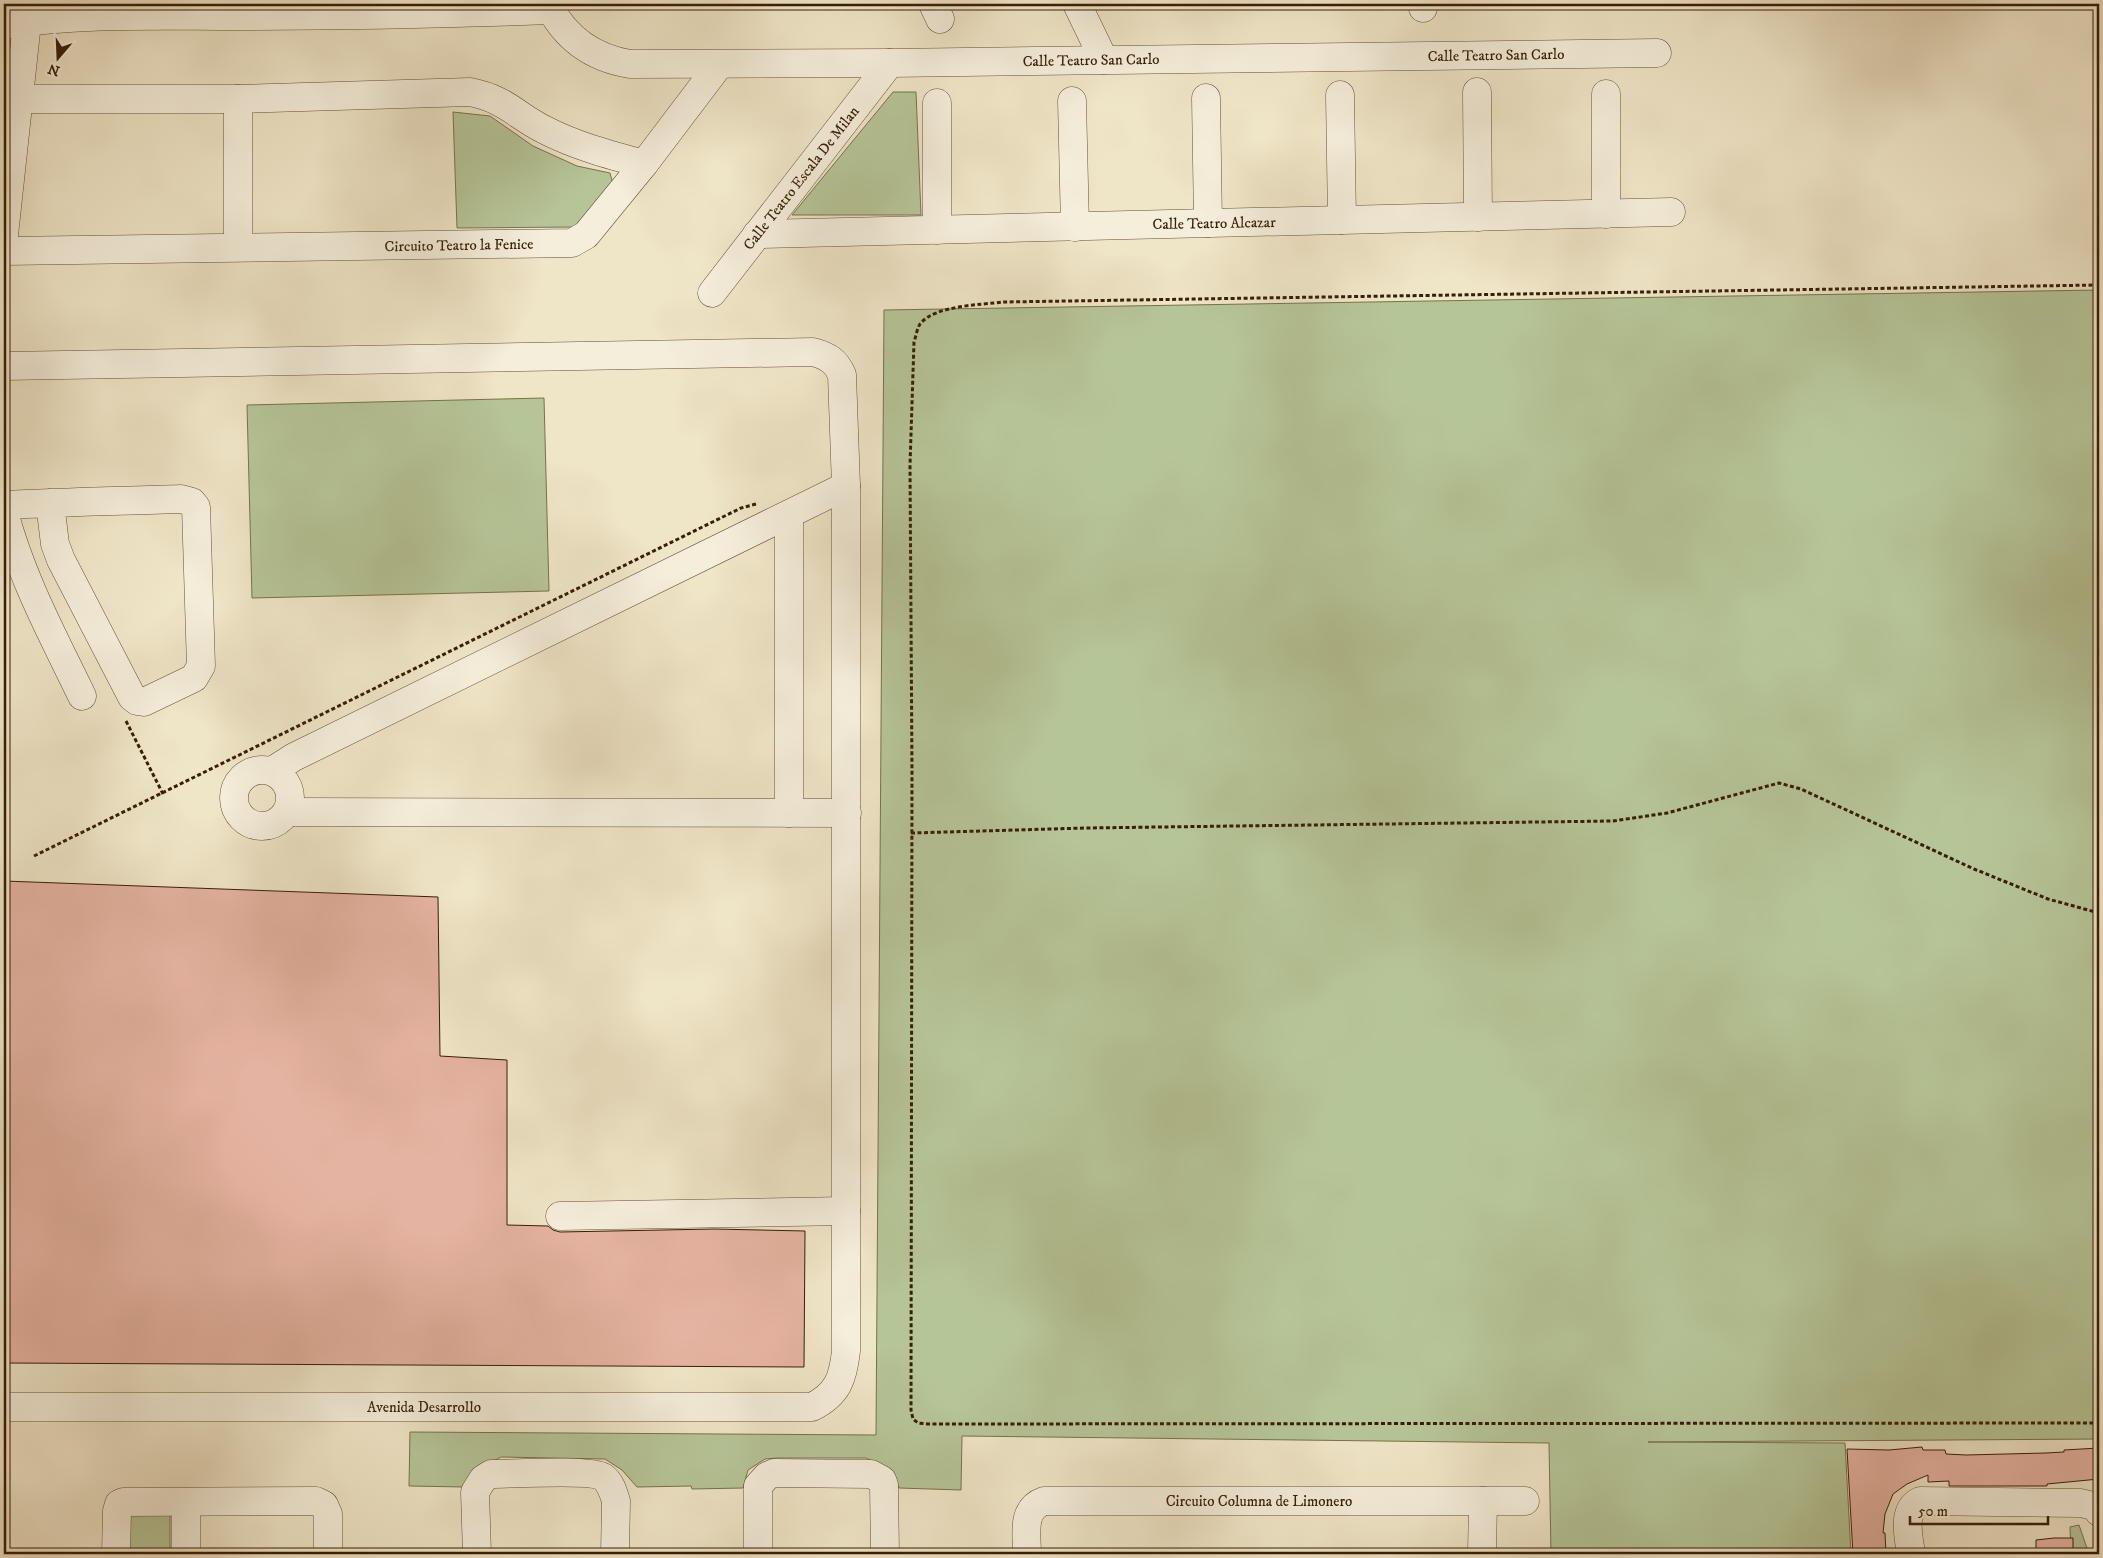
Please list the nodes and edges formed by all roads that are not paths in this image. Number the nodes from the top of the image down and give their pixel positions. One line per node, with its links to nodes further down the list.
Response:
1 (1077, 4): 6 (street)
2 (4, 6): 4 (street)
3 (550, 7): 4 (street); 8 (street, Calle Teatro San Carlo)
4 (20, 13): 12 (street)
5 (1657, 53): 6 (street, Calle Teatro San Carlo)
6 (1104, 60): 7 (street, Calle Teatro San Carlo)
7 (890, 63): 8 (street, Calle Teatro San Carlo); 25 (street, Calle Teatro Escala De Milan)
8 (719, 64): 17 (street, Circuito Teatro la Fenice)
9 (1476, 92): 20 (street)
10 (1606, 94): 19 (street)
11 (1340, 95): 21 (street)
12 (18, 98): 14 (street); 26 (street)
13 (1206, 98): 22 (street)
14 (238, 99): 17 (street); 27 (street)
15 (1072, 101): 23 (street)
16 (937, 103): 24 (street)
17 (644, 164): 27 (street, Circuito Teatro la Fenice)
18 (1671, 212): 19 (street, Calle Teatro Alcazar)
19 (1606, 214): 20 (street, Calle Teatro Alcazar)
20 (1478, 217): 21 (street, Calle Teatro Alcazar)
21 (1342, 220): 22 (street, Calle Teatro Alcazar)
22 (1208, 223): 23 (street, Calle Teatro Alcazar)
23 (1075, 227): 24 (street, Calle Teatro Alcazar)
24 (937, 230): 25 (street, Calle Teatro Alcazar)
25 (757, 234): 29 (street, Calle Teatro Escala De Milan)
26 (4, 235)
27 (238, 247): 28 (street, Circuito Teatro la Fenice)
28 (4, 252)
29 (712, 293)
30 (4, 366): 31 (street)
31 (846, 486): 35 (street); 40 (street)
32 (50, 503): 32 (street); 33 (street)
33 (4, 505)
34 (4, 512): 36 (street)
35 (789, 515): 37 (street); 39 (street)
36 (82, 696)
37 (272, 771): 38 (street); 38 (street)
38 (288, 812): 39 (street)
39 (789, 813): 40 (street)
40 (847, 813): 41 (street)
41 (846, 1211): 42 (street); 43 (street, Avenida Desarrollo)
42 (560, 1216)
43 (4, 1407)
44 (1482, 1501): 45 (street, Circuito Columna de Limonero); 55 (street, Circuito Columna de Limonero); 56 (street)
45 (1525, 1501)
46 (186, 1502): 48 (street); 49 (street); 50 (street)
47 (2099, 1512): 57 (street)
48 (116, 1554)
49 (186, 1554)
50 (328, 1554)
51 (477, 1554): 52 (street)
52 (615, 1554)
53 (758, 1554): 54 (street)
54 (885, 1554)
55 (1027, 1554)
56 (1482, 1554)
57 (1911, 1554)

